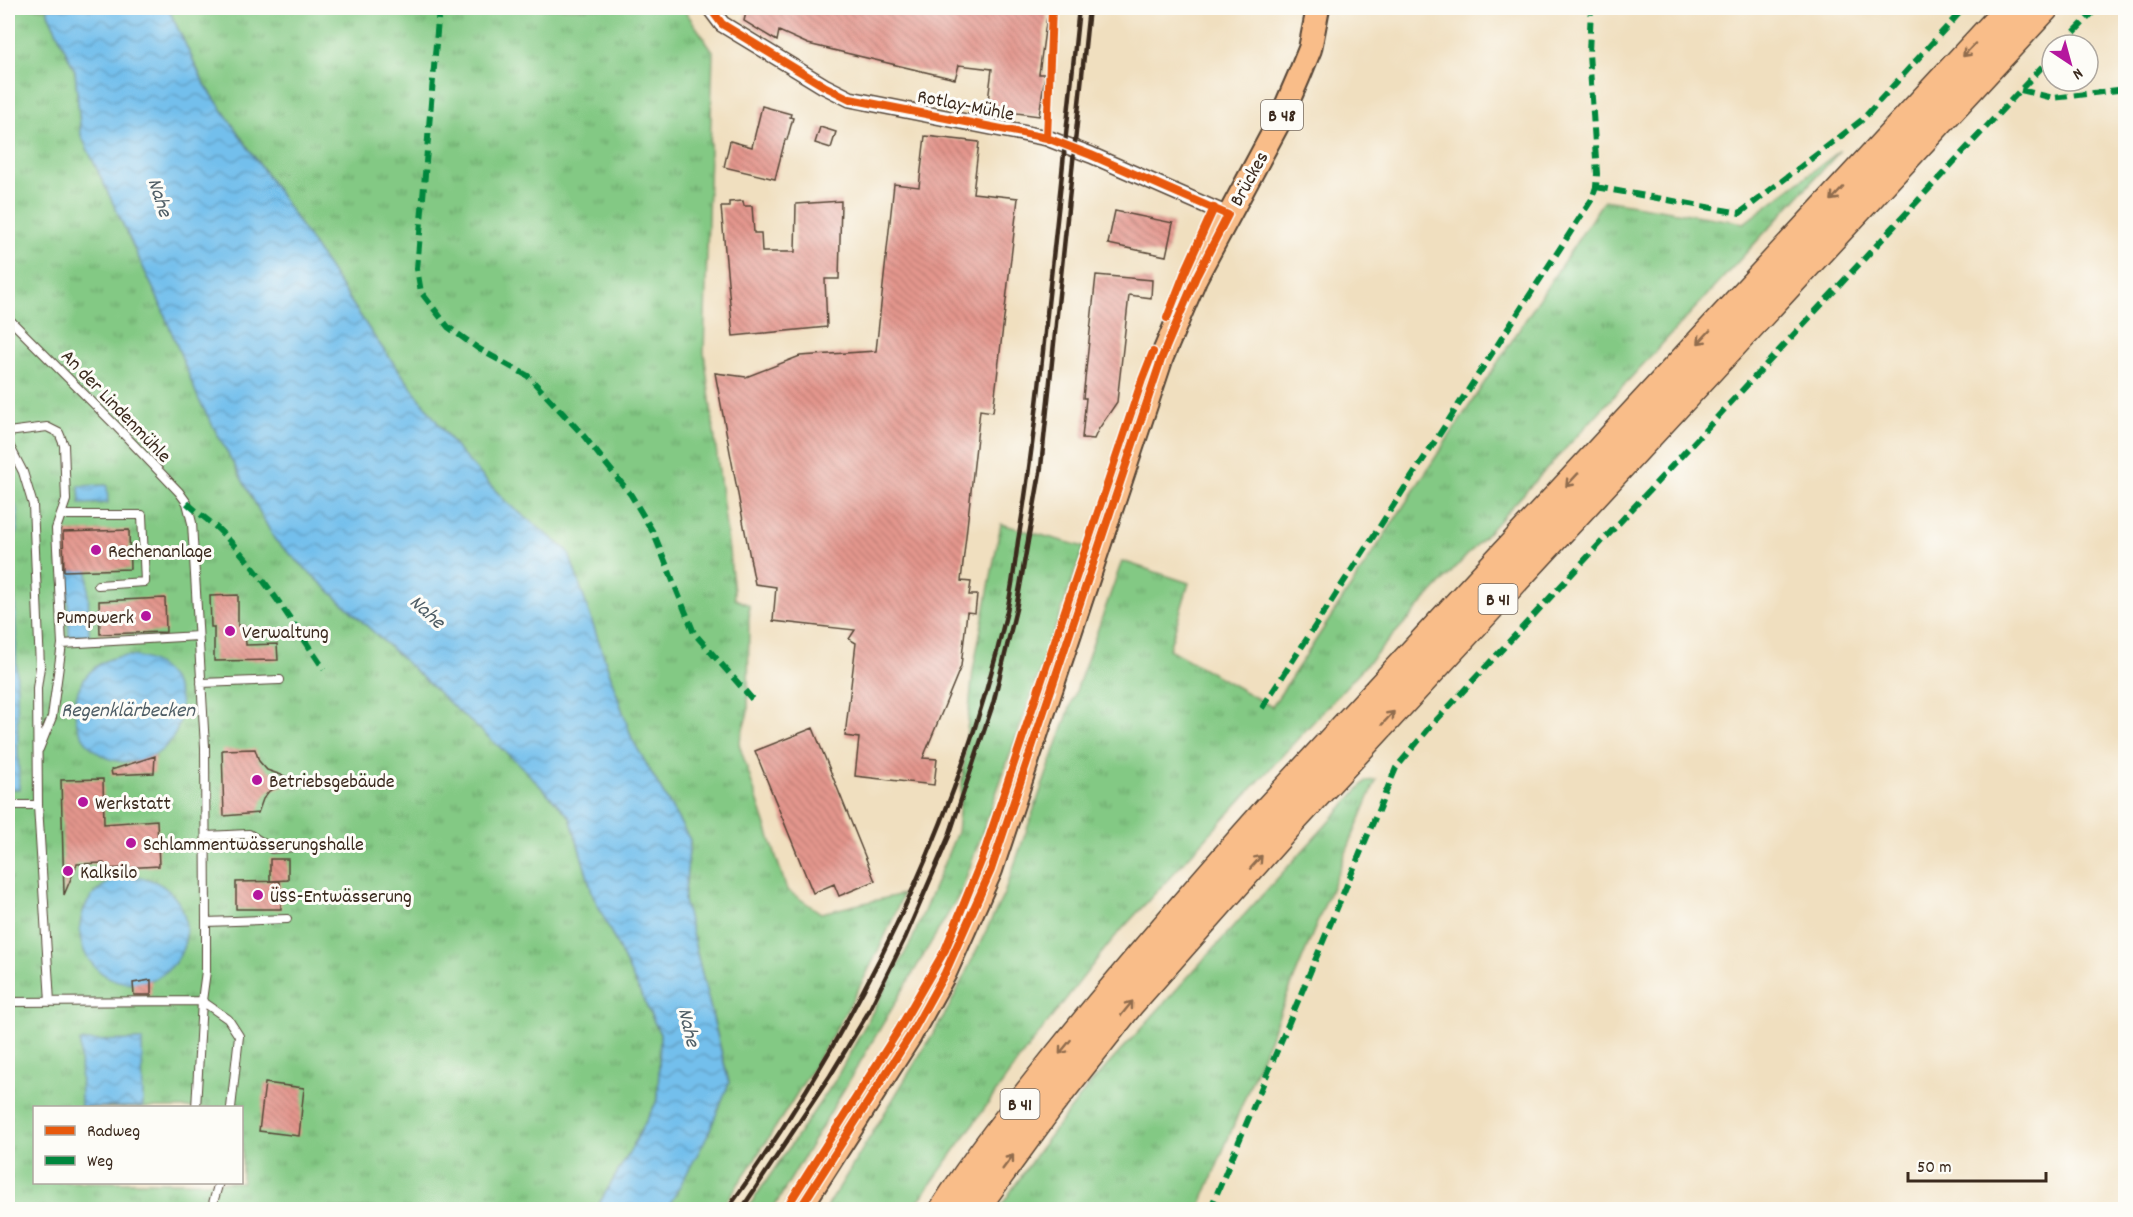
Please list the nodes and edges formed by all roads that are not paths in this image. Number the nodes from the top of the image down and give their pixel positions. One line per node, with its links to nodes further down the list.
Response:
1 (710, 8): 5 (street, Rotlay-Mühle)
2 (1318, 8): 5 (main road, Brückes / B 48)
3 (2009, 8): 30 (highway, B 41, one-way to 30)
4 (2045, 8): 31 (highway, B 41, one-way to 4)
5 (1228, 215): 29 (main road, Brückes / B 48)
6 (8, 318): 11 (lane, An der Lindenmühle)
7 (8, 432): 9 (lane)
8 (8, 442): 15 (lane)
9 (61, 515): 10 (lane); 12 (lane)
10 (98, 585)
11 (198, 636): 12 (lane); 14 (lane, An der Lindenmühle)
12 (63, 644): 15 (lane)
13 (280, 680): 14 (lane)
14 (201, 683): 18 (lane, An der Lindenmühle)
15 (38, 753): 17 (lane)
16 (8, 805): 17 (lane)
17 (39, 805): 24 (lane)
18 (206, 836): 19 (lane); 21 (lane, An der Lindenmühle)
19 (324, 844)
20 (287, 919): 21 (lane)
21 (206, 922): 22 (lane, An der Lindenmühle)
22 (202, 1001): 24 (lane); 25 (lane, An der Lindenmühle); 26 (lane)
23 (8, 1002): 24 (lane)
24 (50, 1002)
25 (196, 1106)
26 (231, 1106)
27 (218, 1184): 28 (lane)
28 (211, 1209)
29 (799, 1209)
30 (943, 1209)
31 (974, 1209)

